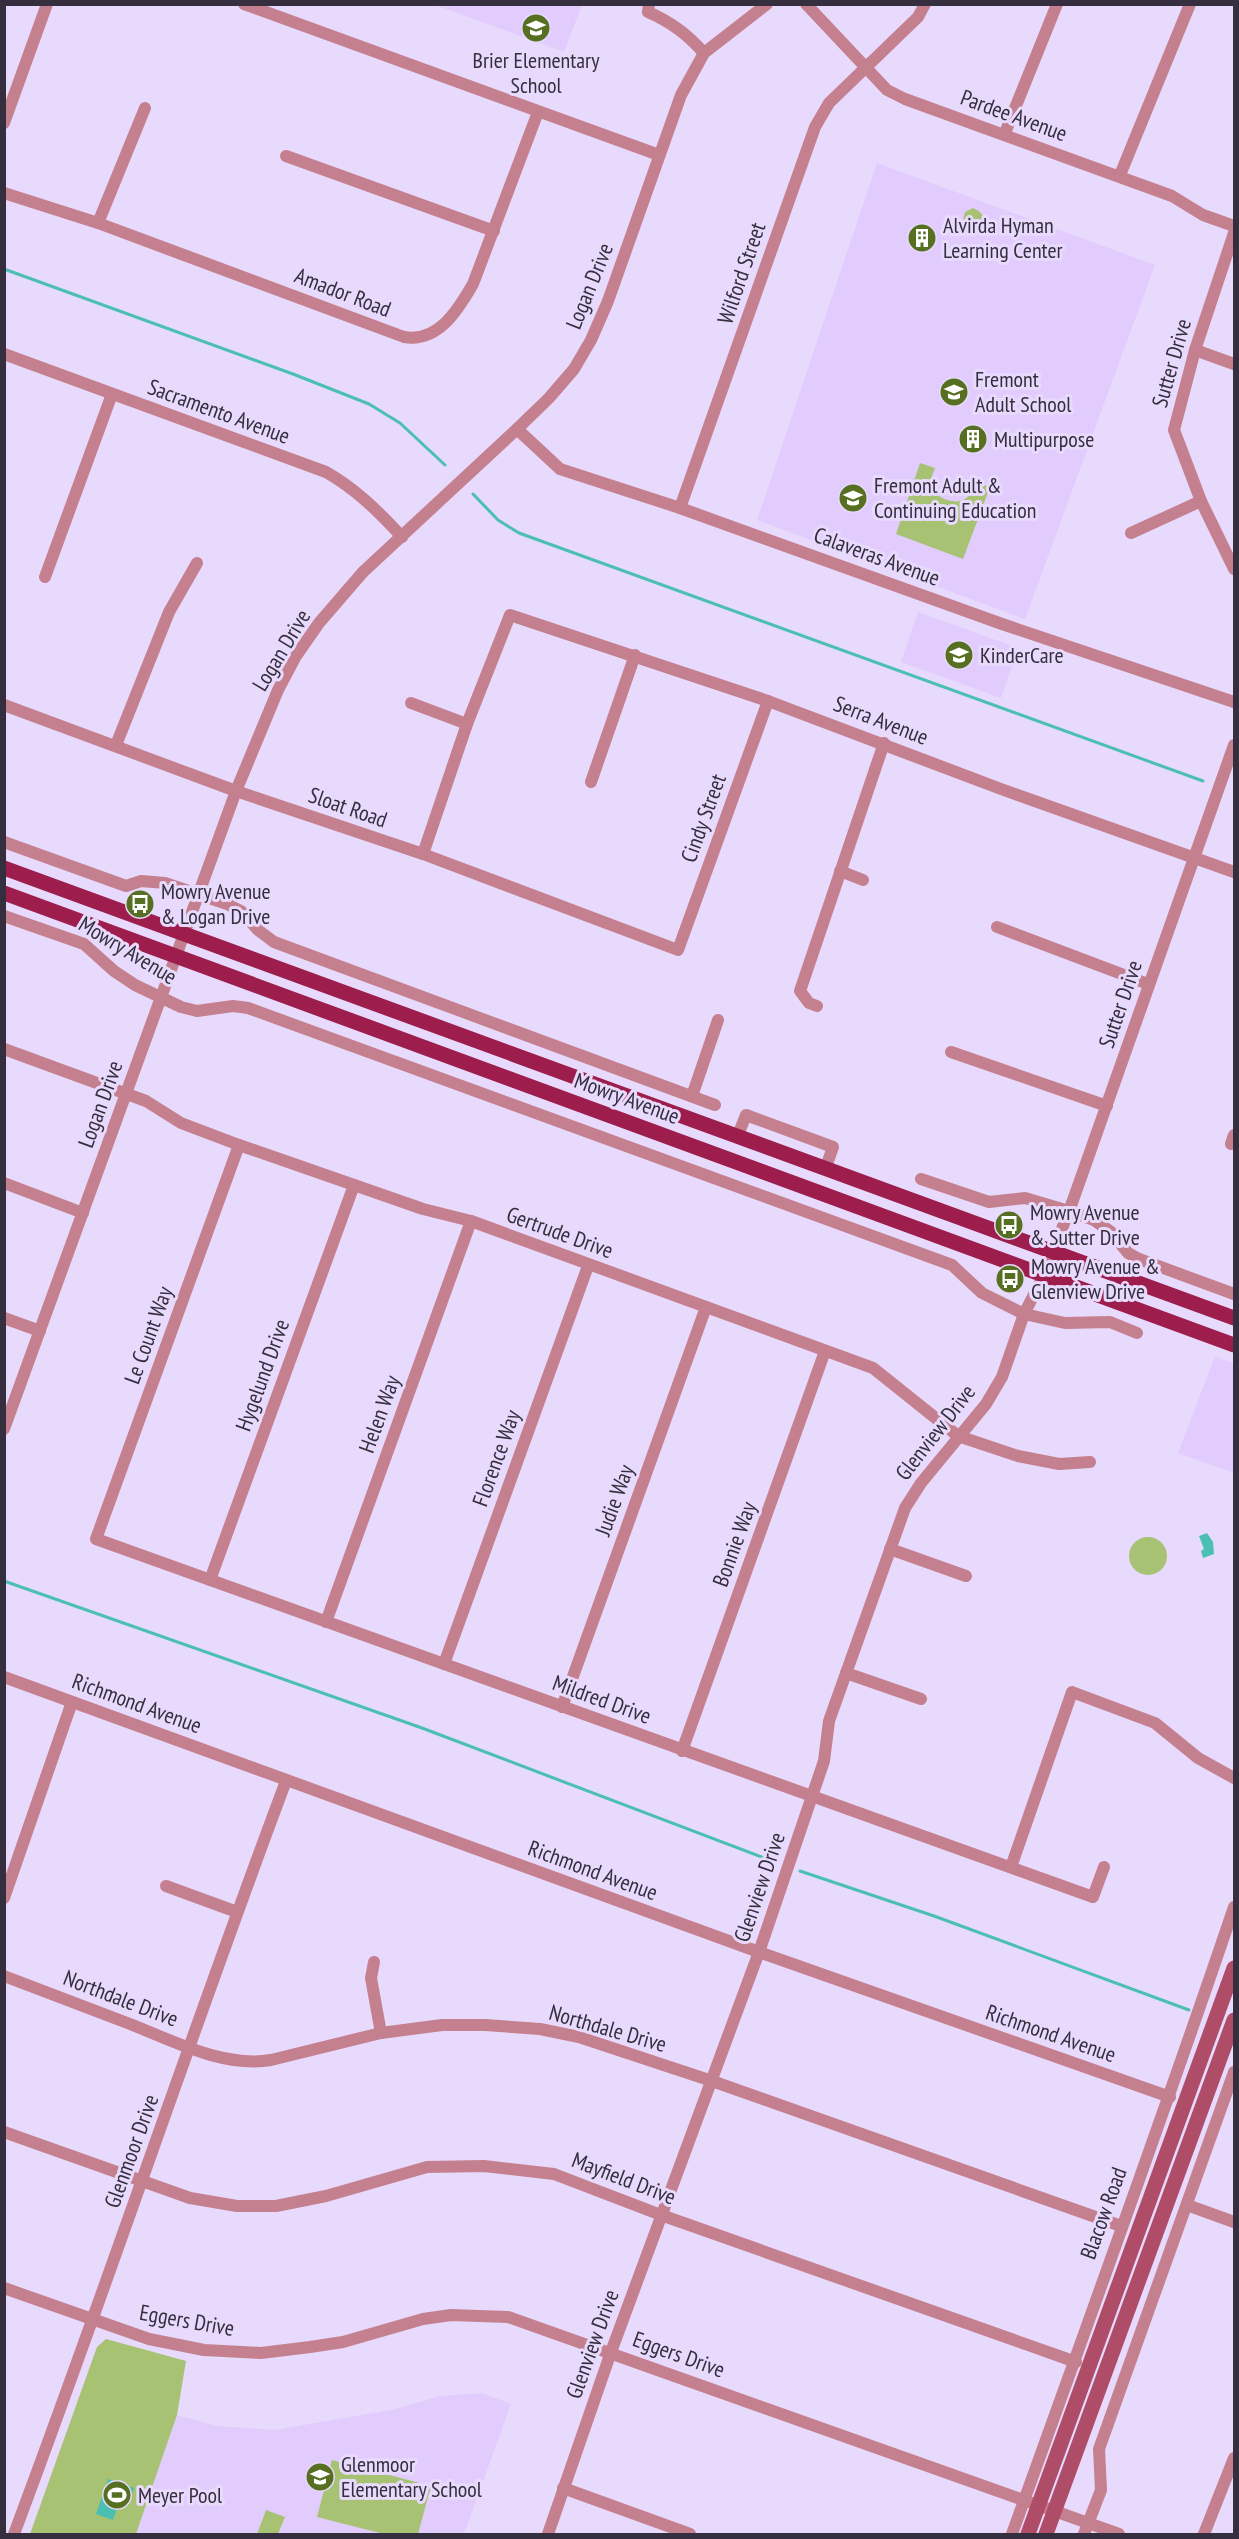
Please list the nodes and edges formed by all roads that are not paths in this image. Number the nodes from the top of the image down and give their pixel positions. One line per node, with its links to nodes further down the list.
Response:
1 (47, 4): 13 (street)
2 (244, 4): 12 (street)
3 (649, 4): 9 (street)
4 (767, 4): 9 (street, Logan Drive)
5 (806, 4): 10 (street, Pardee Avenue)
6 (925, 4): 10 (street, Wilford Street)
7 (1057, 4): 14 (street)
8 (1191, 4): 17 (street)
9 (704, 53): 15 (street, Logan Drive)
10 (866, 66): 14 (street, Pardee Avenue); 29 (street, Wilford Street)
11 (145, 108): 19 (street)
12 (538, 112): 15 (street); 21 (street, Amador Road)
13 (4, 123)
14 (1005, 133): 17 (street, Pardee Avenue)
15 (659, 155): 27 (street, Logan Drive)
16 (286, 156): 21 (street)
17 (1120, 175): 20 (street, Pardee Avenue)
18 (4, 193): 19 (street, Amador Road)
19 (98, 223): 21 (street, Amador Road)
20 (1234, 226)
21 (494, 231)
22 (1234, 233): 23 (street, Sutter Drive)
23 (1195, 350): 25 (street); 28 (street, Sutter Drive)
24 (4, 354): 26 (street, Sacramento Avenue)
25 (1234, 364)
26 (112, 394): 31 (street, Sacramento Avenue); 34 (street)
27 (518, 429): 29 (street, Calaveras Avenue); 31 (street, Logan Drive)
28 (1201, 501): 30 (street); 32 (street, Sutter Drive)
29 (680, 508): 37 (street, Calaveras Avenue)
30 (1131, 533)
31 (402, 537): 45 (street, Logan Drive)
32 (1233, 562)
33 (198, 563): 42 (street)
34 (45, 577)
35 (635, 655): 36 (street, Serra Avenue); 40 (street, Serra Avenue); 44 (street)
36 (768, 701): 41 (street, Serra Avenue); 58 (street, Cindy Street)
37 (1234, 702)
38 (411, 703): 40 (street)
39 (4, 705): 42 (street, Sloat Road)
40 (467, 724): 47 (street)
41 (884, 743): 48 (street, Serra Avenue); 50 (street)
42 (116, 745): 45 (street, Sloat Road)
43 (1234, 746): 48 (street, Sutter Drive)
44 (591, 782)
45 (237, 791): 47 (street, Sloat Road); 54 (street, Logan Drive)
46 (4, 842): 54 (street, Mowry Avenue)
47 (423, 854): 58 (street, Sloat Road)
48 (1193, 856): 51 (street, Serra Avenue); 60 (street, Sutter Drive)
49 (4, 868): 57 (main road, Mowry Avenue)
50 (840, 871): 52 (street); 62 (street)
51 (1234, 872)
52 (863, 880)
53 (4, 893): 59 (main road, Mowry Avenue)
54 (200, 895): 57 (street, Logan Drive); 67 (street, Mowry Avenue)
55 (4, 916): 61 (street, Mowry Avenue)
56 (997, 927): 60 (street)
57 (185, 933): 59 (street, Logan Drive); 70 (main road, Mowry Avenue)
58 (678, 950)
59 (176, 958): 61 (street, Logan Drive); 81 (main road, Mowry Avenue)
60 (1148, 984): 69 (street, Sutter Drive)
61 (162, 998): 66 (street, Logan Drive); 84 (street, Mowry Avenue)
62 (817, 1006)
63 (718, 1020): 67 (street)
64 (4, 1049): 66 (street, Gertrude Drive)
65 (951, 1052): 69 (street)
66 (125, 1094): 71 (street, Gertrude Drive); 77 (street, Logan Drive)
67 (692, 1096): 68 (street, Mowry Avenue)
68 (715, 1105)
69 (1107, 1106): 76 (street, Sutter Drive)
70 (738, 1135): 72 (main road, Mowry Avenue); 72 (street)
71 (239, 1145): 75 (street, Gertrude Drive); 94 (street, Le Count Way)
72 (826, 1167): 79 (main road, Mowry Avenue)
73 (921, 1179): 76 (street)
74 (4, 1184): 77 (street)
75 (354, 1185): 78 (street, Gertrude Drive); 97 (street, Hygelund Drive)
76 (1069, 1211): 79 (street, Sutter Drive); 82 (street)
77 (84, 1213): 87 (street, Logan Drive)
78 (471, 1221): 80 (street, Gertrude Drive); 98 (street, Helen Way)
79 (1054, 1250): 81 (street, Sutter Drive); 86 (main road, Mowry Avenue)
80 (588, 1266): 83 (street, Gertrude Drive); 99 (street, Florence Way)
81 (1044, 1275): 84 (street, Glenview Drive); 89 (main road, Mowry Avenue)
82 (1234, 1293)
83 (706, 1307): 90 (street, Gertrude Drive); 104 (street, Judie Way)
84 (1024, 1314): 88 (street, Mowry Avenue); 92 (street, Glenview Drive)
85 (4, 1318): 87 (street)
86 (1234, 1318)
87 (40, 1331): 91 (street, Logan Drive)
88 (1137, 1333)
89 (1234, 1345)
90 (825, 1351): 92 (street, Gertrude Drive); 105 (street, Bonnie Way)
91 (4, 1429)
92 (958, 1436): 93 (street, Gertrude Drive); 95 (street, Glenview Drive)
93 (1090, 1462)
94 (96, 1539): 97 (street, Mildred Drive)
95 (890, 1549): 96 (street); 100 (street, Glenview Drive)
96 (966, 1576)
97 (210, 1580): 98 (street, Mildred Drive)
98 (326, 1622): 99 (street, Mildred Drive)
99 (444, 1664): 104 (street, Mildred Drive)
100 (846, 1674): 102 (street); 108 (street, Glenview Drive)
101 (4, 1677): 103 (street, Richmond Avenue)
102 (921, 1699)
103 (72, 1702): 107 (street, Richmond Avenue); 112 (street)
104 (562, 1707): 105 (street, Mildred Drive)
105 (682, 1751): 108 (street, Mildred Drive)
106 (1234, 1778): 109 (street)
107 (286, 1781): 114 (street, Glenmoor Drive); 115 (street, Richmond Avenue)
108 (812, 1798): 109 (street, Mildred Drive); 115 (street, Glenview Drive)
109 (1011, 1867): 110 (street, Mildred Drive)
110 (1104, 1867)
111 (166, 1886): 114 (street)
112 (4, 1898)
113 (1234, 1907): 124 (street, Blacow Road)
114 (237, 1912): 121 (street, Glenmoor Drive)
115 (759, 1952): 123 (street, Glenview Drive); 124 (street, Richmond Avenue)
116 (374, 1962): 120 (street)
117 (1234, 1968): 138 (main road, Blacow Road)
118 (4, 1976): 121 (street, Northdale Drive)
119 (1234, 2020): 139 (main road)
120 (381, 2033): 121 (street, Northdale Drive); 123 (street, Northdale Drive)
121 (191, 2048): 126 (street, Glenmoor Drive)
122 (1234, 2072): 127 (street)
123 (712, 2081): 128 (street, Glenview Drive); 130 (street, Northdale Drive)
124 (1170, 2097): 130 (street, Blacow Road)
125 (4, 2132): 126 (street, Mayfield Drive)
126 (141, 2181): 128 (street, Mayfield Drive); 132 (street, Glenmoor Drive)
127 (1187, 2205): 129 (street); 140 (street)
128 (661, 2215): 133 (street, Glenview Drive); 134 (street, Mayfield Drive)
129 (1234, 2222)
130 (1121, 2226): 134 (street, Blacow Road)
131 (4, 2288): 132 (street, Eggers Drive)
132 (93, 2319): 133 (street, Eggers Drive); 141 (street, Glenmoor Drive)
133 (611, 2352): 137 (street, Glenview Drive); 138 (street, Eggers Drive)
134 (1076, 2362): 138 (street, Blacow Road)
135 (1234, 2458): 136 (street)
136 (1230, 2485): 148 (street)
137 (563, 2488): 142 (street, Glenview Drive); 143 (street)
138 (1032, 2503): 139 (street, Eggers Drive); 144 (street, Blacow Road); 145 (main road, Blacow Road)
139 (1054, 2511): 140 (street, Eggers Drive); 146 (main road)
140 (1087, 2529): 147 (street, Eggers Drive)
141 (14, 2535)
142 (548, 2535)
143 (690, 2535)
144 (1012, 2535)
145 (1028, 2535)
146 (1046, 2535)
147 (1119, 2535)
148 (1204, 2535)

